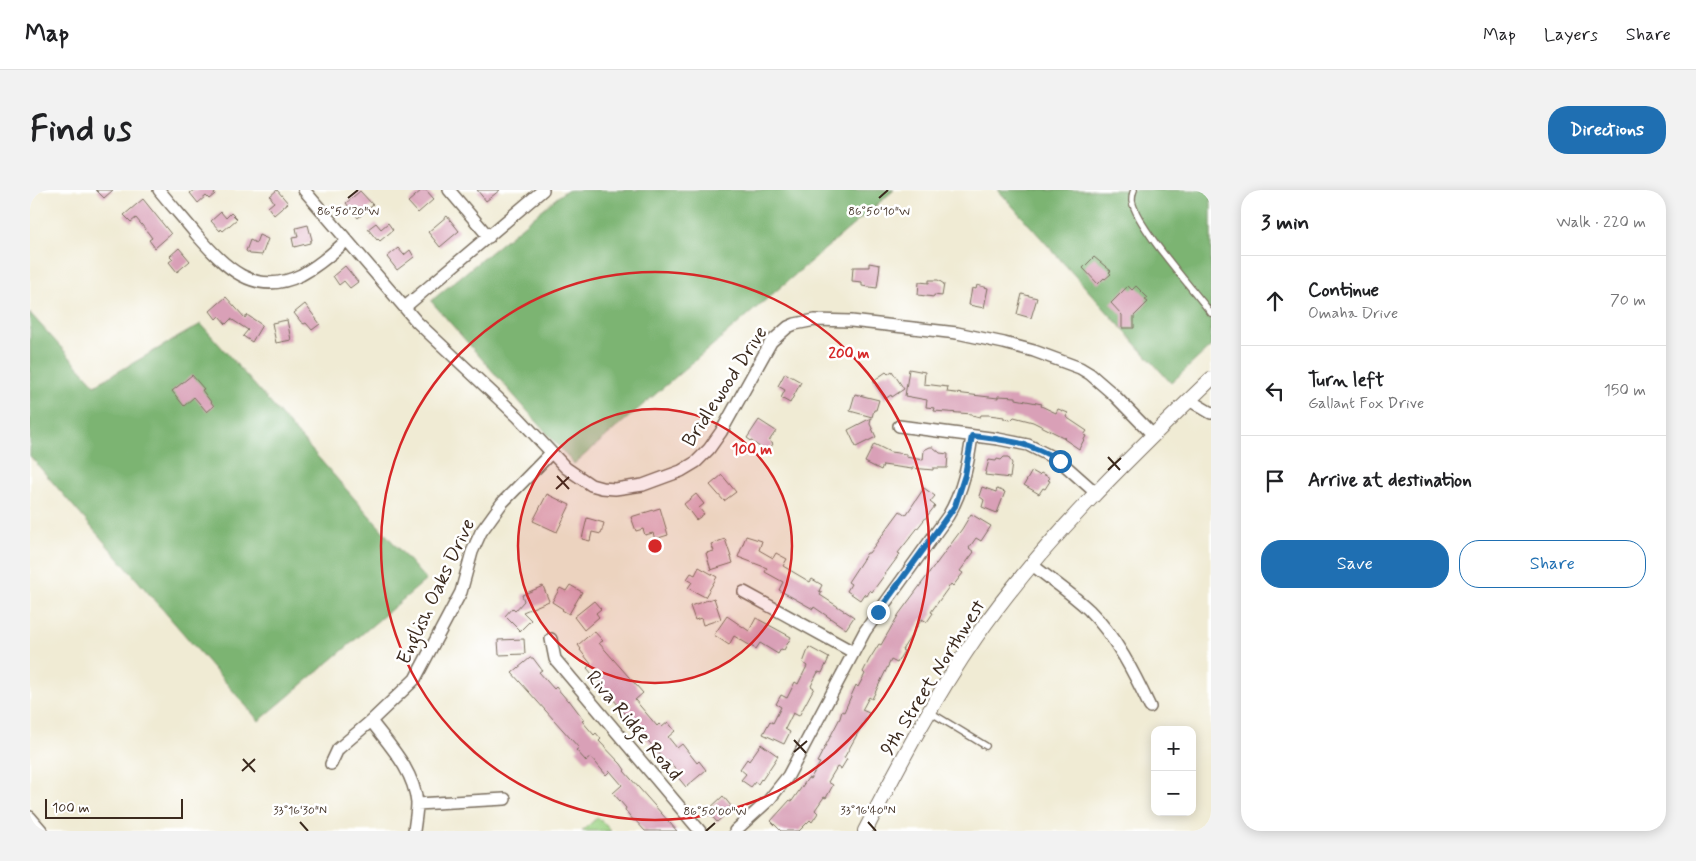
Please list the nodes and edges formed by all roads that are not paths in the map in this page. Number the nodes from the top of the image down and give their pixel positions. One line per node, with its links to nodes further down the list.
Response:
1 (159, 190): 7 (street)
2 (304, 190): 7 (street, Bridlewood Drive)
3 (449, 190): 6 (street)
4 (543, 190): 6 (street)
5 (1134, 190): 9 (lane)
6 (489, 237): 8 (street)
7 (347, 240): 8 (street, Bridlewood Drive)
8 (405, 307): 16 (street, Bridlewood Drive)
9 (1211, 313)
10 (1211, 379): 11 (street, 9th Street Northwest)
11 (1189, 400): 12 (street); 14 (street, 9th Street Northwest)
12 (1211, 413)
13 (899, 426): 15 (street)
14 (1153, 435): 16 (street, Bridlewood Drive); 17 (street, 9th Street Northwest)
15 (972, 436): 17 (street); 21 (street)
16 (551, 453): 24 (street, English Oaks Drive)
17 (1096, 493): 18 (street, 9th Street Northwest)
18 (1031, 564): 22 (street); 23 (street, 9th Street Northwest)
19 (744, 592): 21 (street)
20 (551, 639): 32 (street, Riva Ridge Road)
21 (853, 652): 33 (street)
22 (1150, 707)
23 (930, 712): 25 (lane); 34 (street, 9th Street Northwest)
24 (371, 721): 26 (street, English Oaks Drive); 28 (street)
25 (986, 746)
26 (331, 764)
27 (505, 799): 28 (street)
28 (417, 804): 31 (street)
29 (30, 817): 30 (street)
30 (42, 831)
31 (414, 831)
32 (700, 831)
33 (734, 831)
34 (865, 831)

